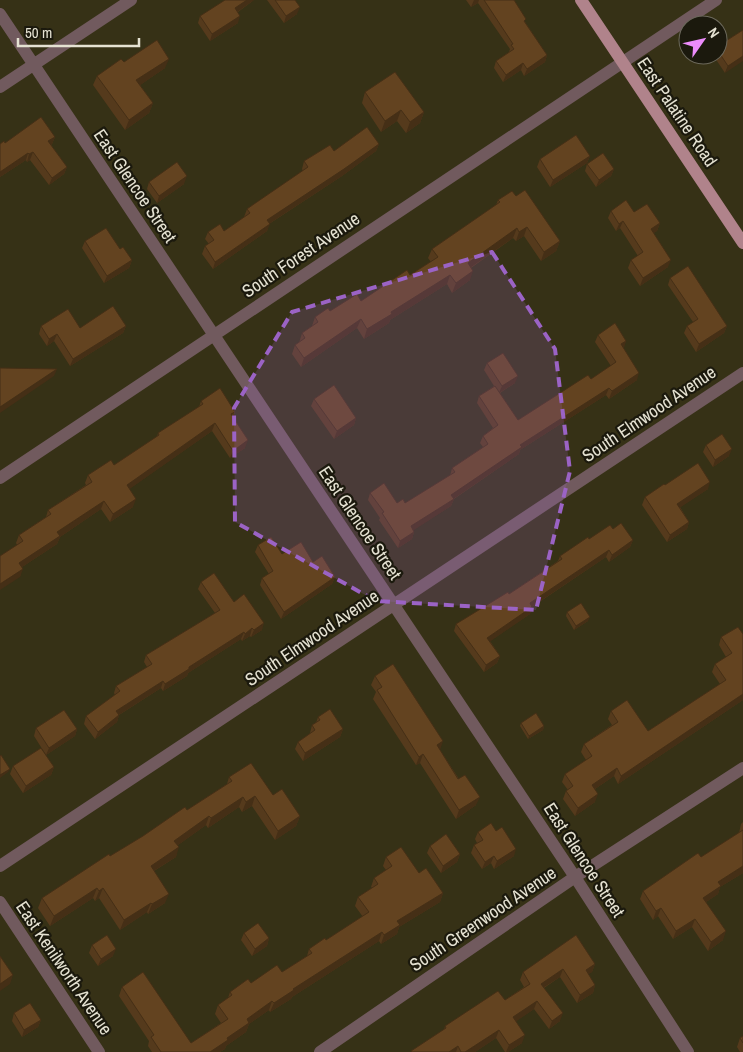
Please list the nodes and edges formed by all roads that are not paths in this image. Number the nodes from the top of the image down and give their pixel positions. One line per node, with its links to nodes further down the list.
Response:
1 (131, 0): 6 (street)
2 (581, 0): 5 (main road, East Palatine Road)
3 (716, 0): 5 (street, South Forest Avenue)
4 (0, 14): 6 (street, East Glencoe Street)
5 (622, 62): 8 (main road, East Palatine Road); 9 (street, South Forest Avenue)
6 (33, 66): 7 (street); 9 (street, East Glencoe Street)
7 (0, 87)
8 (743, 243)
9 (213, 336): 11 (street, South Forest Avenue); 12 (street, East Glencoe Street)
10 (743, 373): 12 (street, South Elmwood Avenue)
11 (0, 478)
12 (393, 605): 14 (street, South Elmwood Avenue); 15 (street, East Glencoe Street)
13 (743, 768): 15 (street, South Greenwood Avenue)
14 (0, 866)
15 (575, 877): 18 (street, South Greenwood Avenue); 19 (street, East Glencoe Street)
16 (0, 902): 17 (street, East Kenilworth Avenue)
17 (100, 1052)
18 (320, 1052)
19 (688, 1052)

